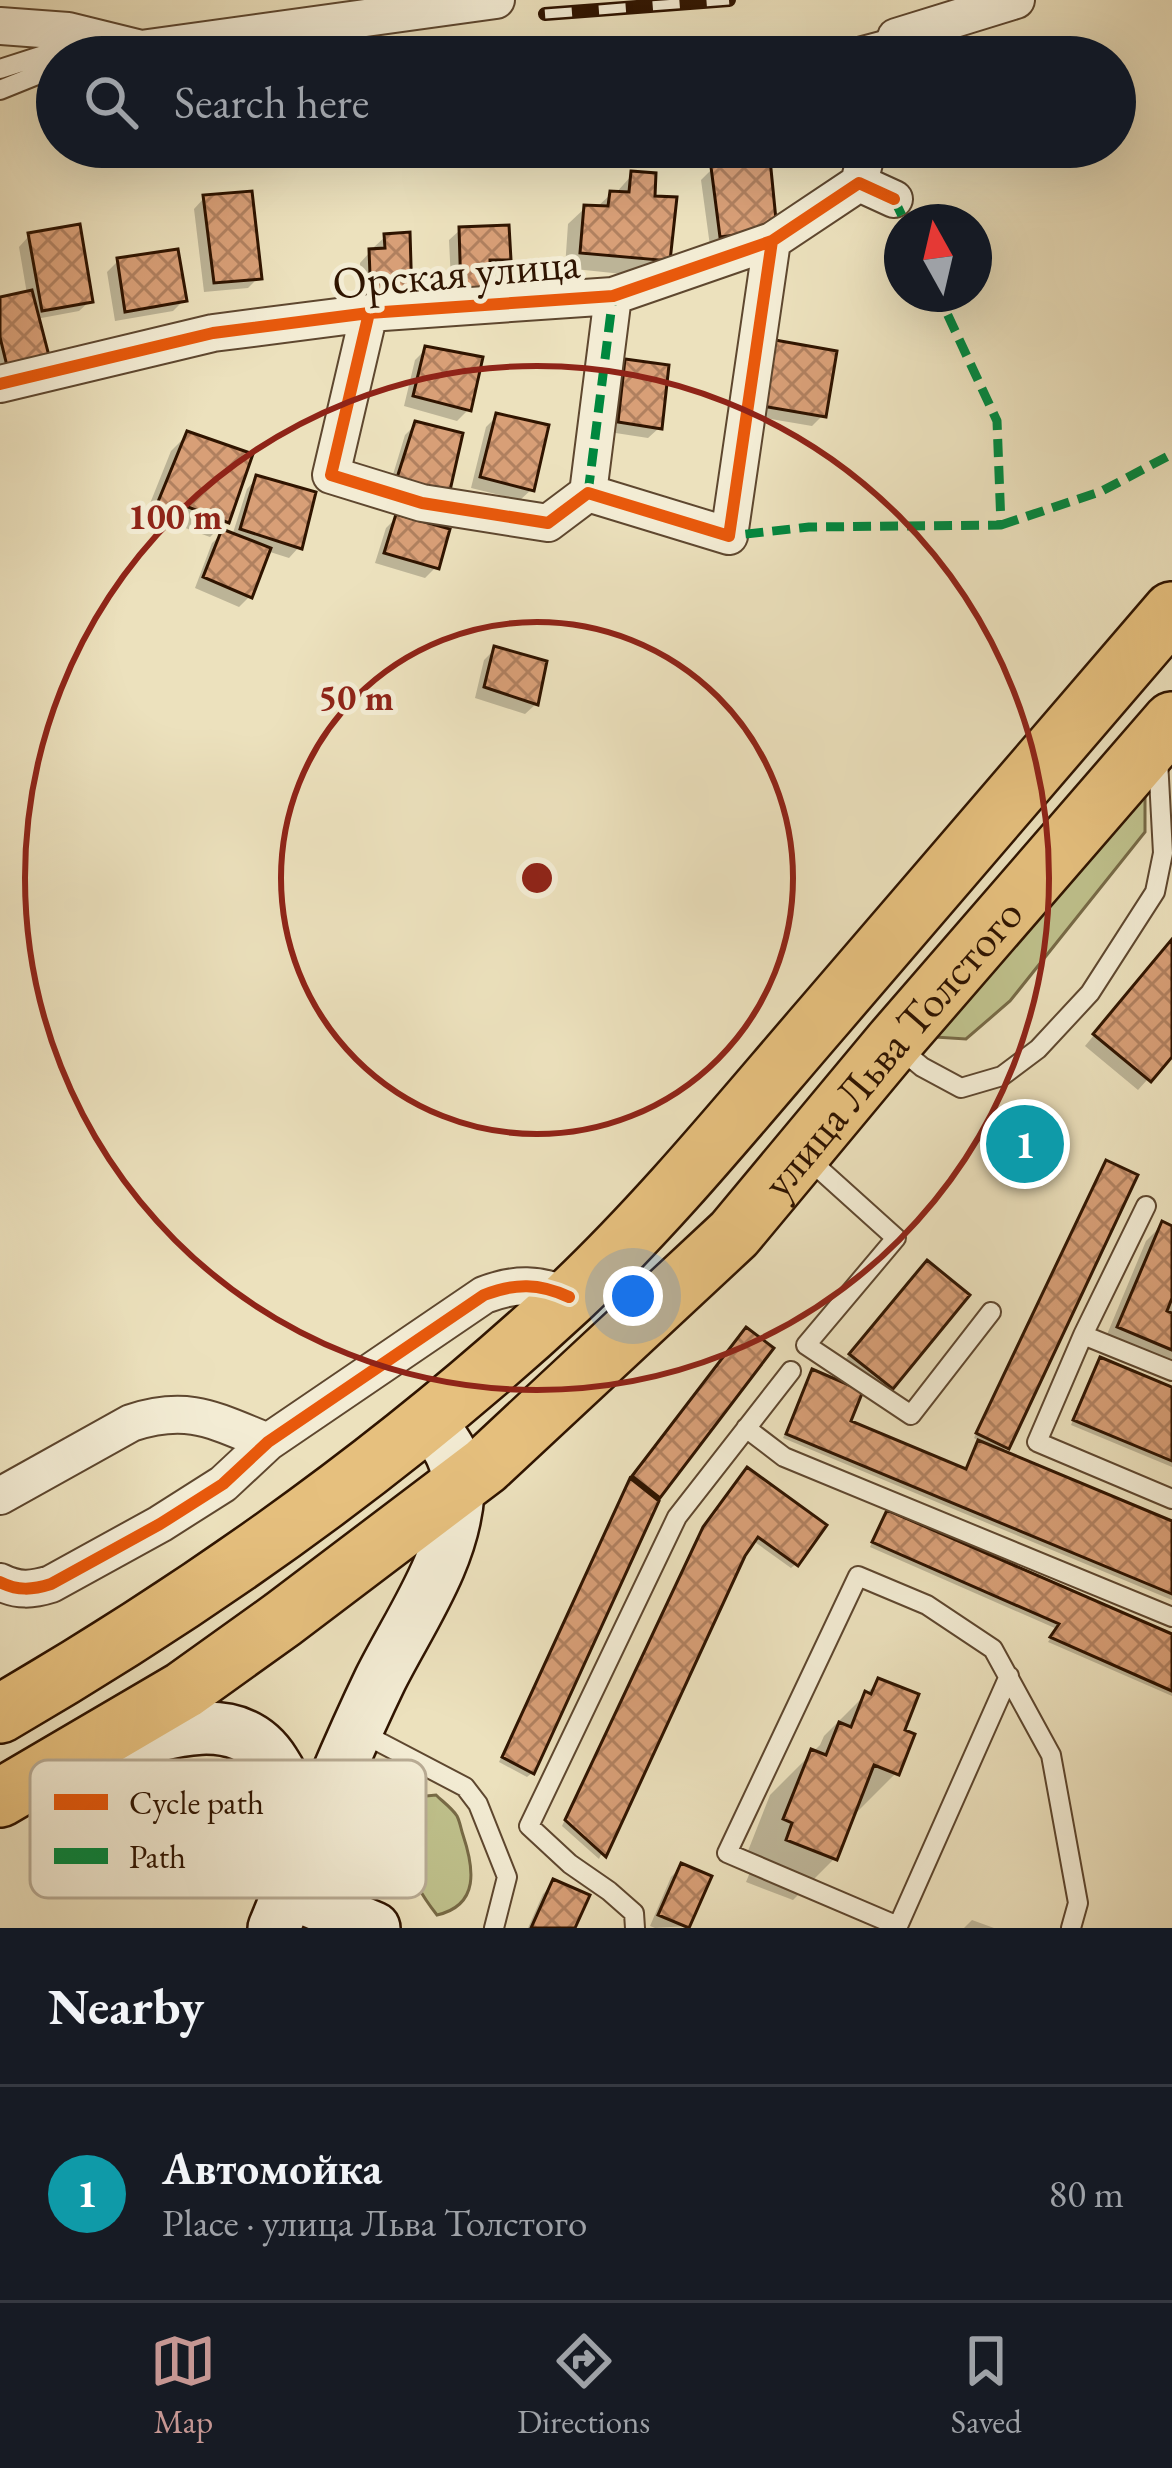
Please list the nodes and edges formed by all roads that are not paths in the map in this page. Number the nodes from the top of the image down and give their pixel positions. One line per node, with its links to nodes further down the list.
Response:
1 (496, 0): 5 (street)
2 (1016, 0): 6 (street)
3 (0, 26): 4 (street)
4 (78, 36)
5 (235, 36)
6 (923, 36)
7 (36, 62): 8 (lane)
8 (0, 69)
9 (36, 74): 10 (lane)
10 (0, 90)
11 (863, 168): 12 (street)
12 (859, 183): 13 (street); 14 (street, Орская улица)
13 (894, 199)
14 (772, 242): 15 (street, Орская улица); 18 (street)
15 (613, 296): 16 (street, Орская улица); 18 (street)
16 (369, 313): 17 (street, Орская улица); 18 (street)
17 (0, 385)
18 (588, 493)
19 (1172, 610): 24 (main road, улица Льва Толстого)
20 (1167, 727): 21 (main road, улица Льва Толстого); 21 (lane)
21 (893, 1043): 22 (main road, улица Льва Толстого)
22 (802, 1153): 25 (lane); 32 (main road, улица Льва Толстого)
23 (1146, 1206): 26 (lane)
24 (569, 1297): 29 (main road, улица Льва Толстого); 31 (street)
25 (992, 1312)
26 (1083, 1335): 28 (lane); 34 (lane)
27 (791, 1371): 30 (lane)
28 (1172, 1371)
29 (427, 1419): 32 (street); 38 (main road, улица Льва Толстого)
30 (746, 1428): 36 (lane); 52 (lane)
31 (268, 1442): 33 (street); 35 (street)
32 (458, 1488): 39 (street); 40 (main road, улица Льва Толстого)
33 (0, 1496)
34 (1172, 1499)
35 (0, 1582)
36 (1172, 1617)
37 (1009, 1676): 49 (lane); 49 (lane); 53 (lane)
38 (0, 1714)
39 (357, 1731): 43 (street); 44 (lane)
40 (67, 1760)
41 (79, 1760): 42 (street)
42 (272, 1760)
43 (345, 1760)
44 (413, 1760)
45 (426, 1767): 51 (lane)
46 (30, 1781): 47 (main road, улица Льва Толстого)
47 (0, 1798)
48 (282, 1910): 50 (street)
49 (897, 1927)
50 (374, 1928)
51 (494, 1928)
52 (635, 1928)
53 (1071, 1928)

